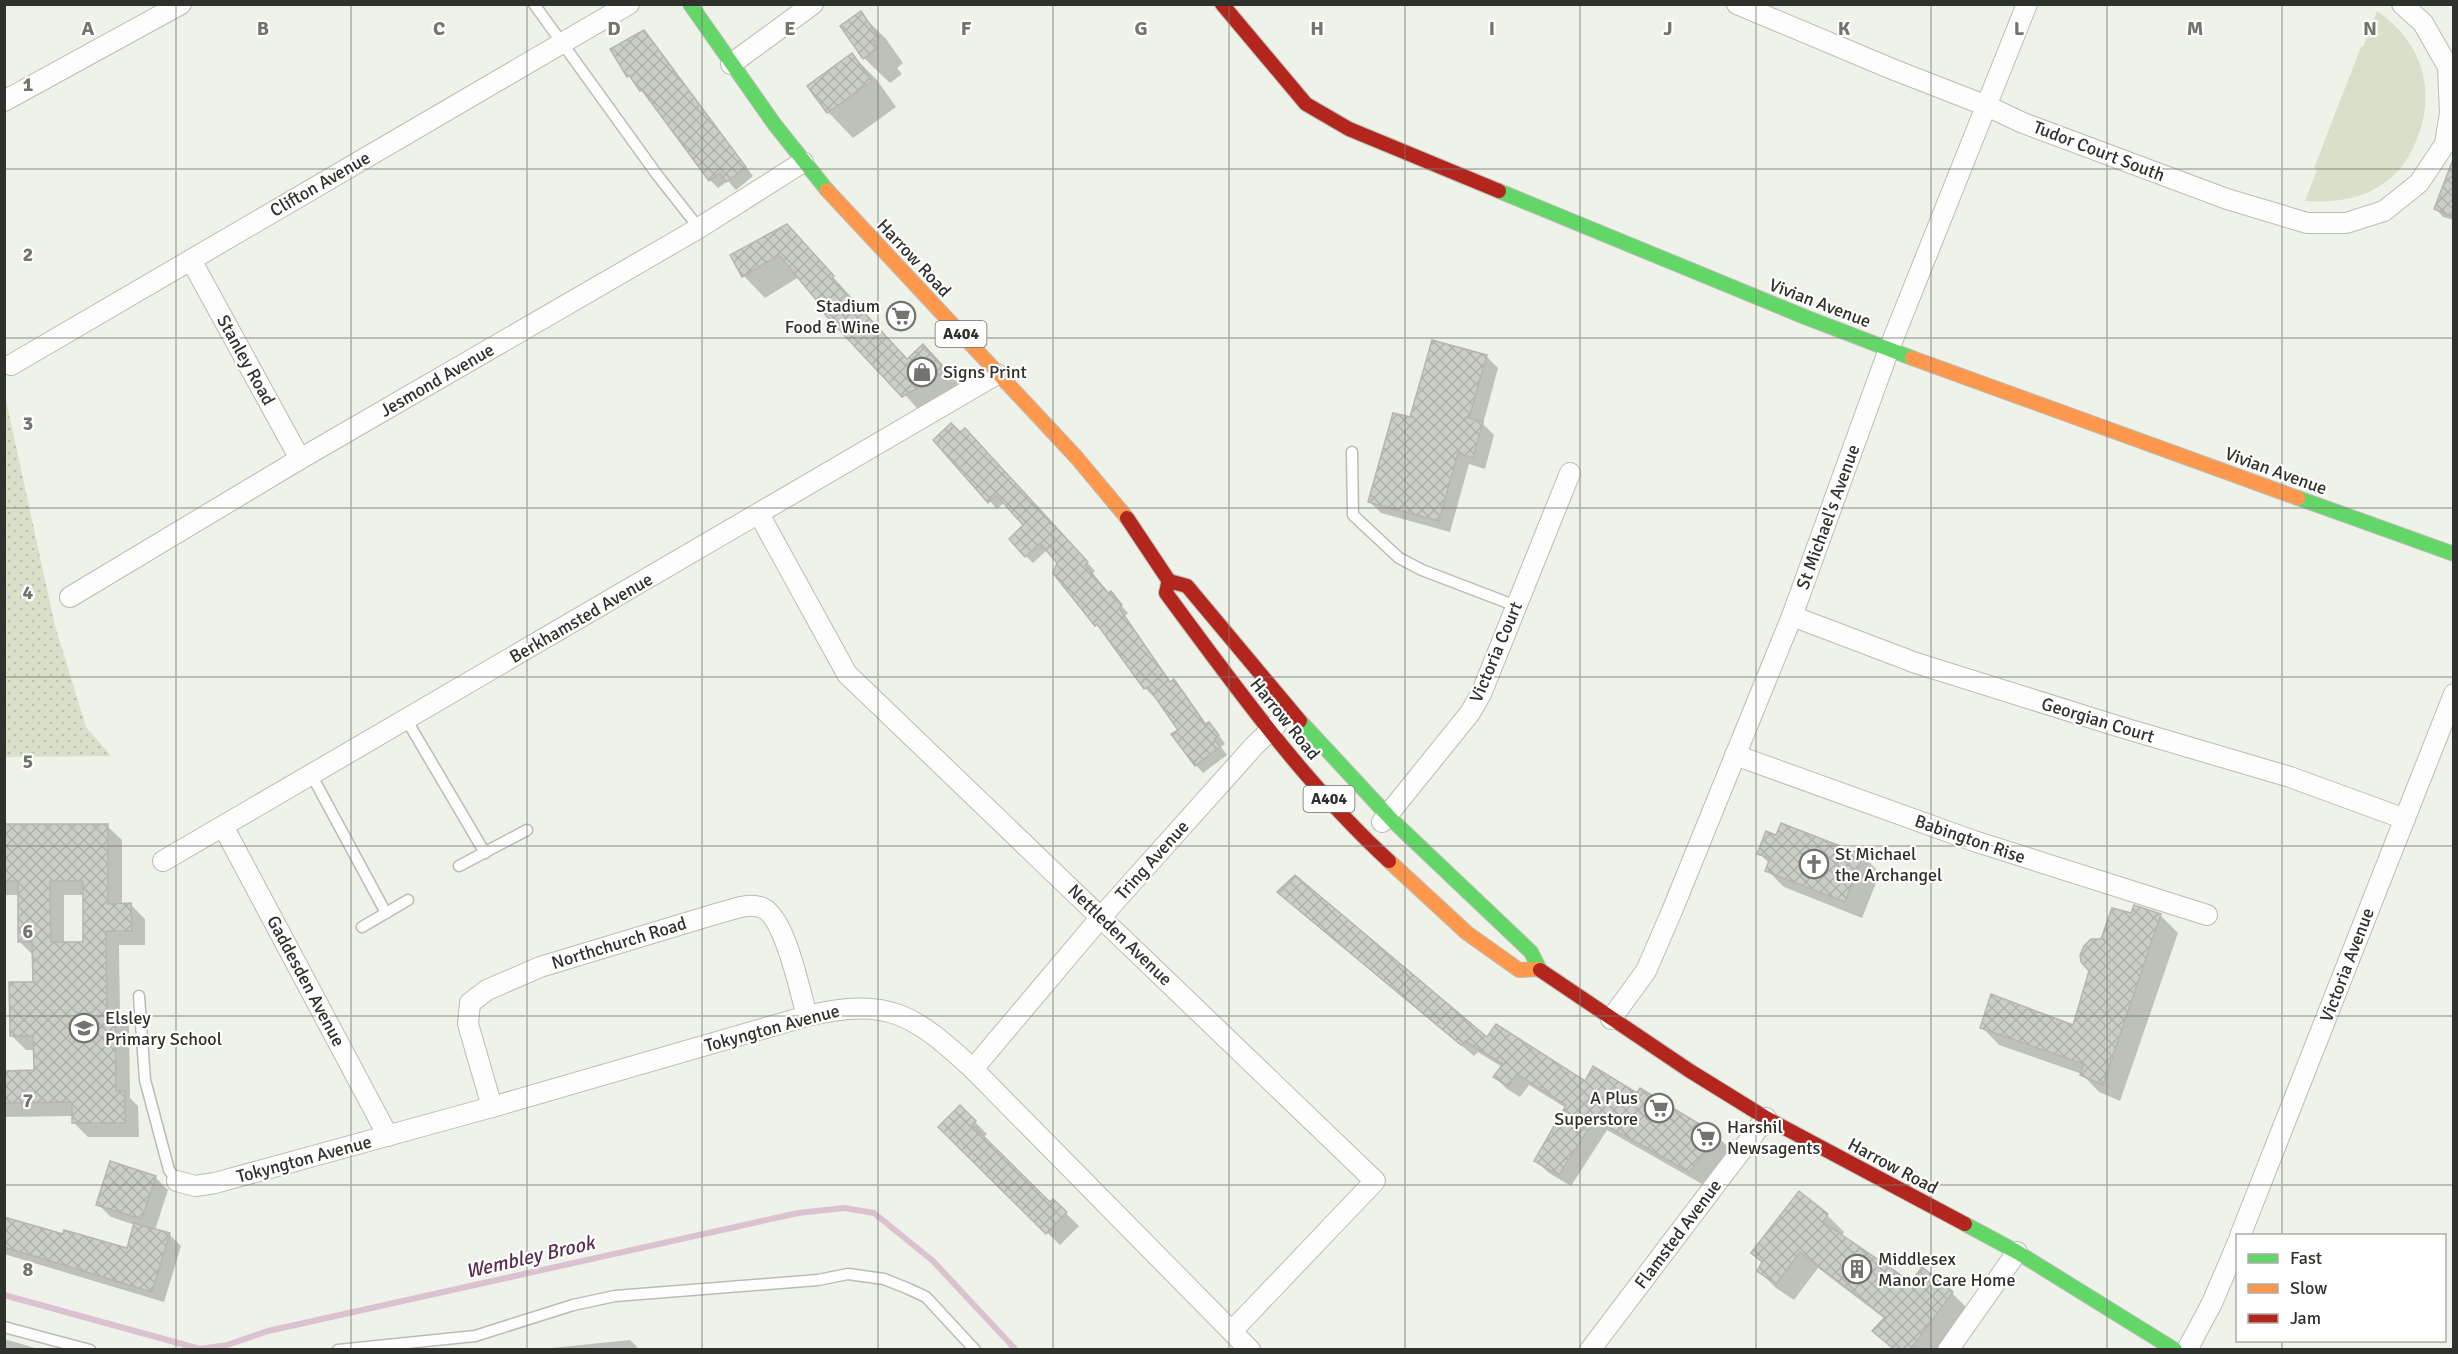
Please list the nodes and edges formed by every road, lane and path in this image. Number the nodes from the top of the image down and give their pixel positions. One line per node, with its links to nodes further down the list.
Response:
1 (181, 4): 12 (street)
2 (534, 4): 10 (lane)
3 (629, 4): 10 (street, Clifton Avenue)
4 (690, 4): 11 (main road, Harrow Road / A404)
5 (813, 4): 11 (street)
6 (1222, 4): 18 (main road, Vivian Avenue)
7 (1737, 4): 13 (street, Tudor Court South)
8 (2027, 4): 13 (street, St Michael's Avenue)
9 (2402, 4): 14 (street)
10 (561, 43): 16 (lane); 17 (street, Clifton Avenue)
11 (732, 64): 15 (main road, Harrow Road / A404)
12 (4, 101)
13 (1987, 106): 14 (street, Tudor Court South); 18 (street, St Michael's Avenue)
14 (2450, 145)
15 (803, 162): 16 (street, Jesmond Avenue); 20 (main road, Harrow Road / A404)
16 (699, 228): 22 (street, Jesmond Avenue)
17 (191, 260): 19 (street, Clifton Avenue); 22 (street, Stanley Road)
18 (1889, 349): 25 (main road, Vivian Avenue); 29 (street, St Michael's Avenue)
19 (10, 365)
20 (997, 374): 24 (street, Berkhamsted Avenue); 26 (main road, Harrow Road / A404)
21 (1352, 452): 28 (lane)
22 (300, 459): 27 (street, Jesmond Avenue)
23 (1570, 473): 28 (street, Victoria Court)
24 (759, 514): 32 (street, Berkhamsted Avenue); 47 (street, Nettleden Avenue)
25 (2454, 554)
26 (1169, 581): 31 (main road, Harrow Road / A404); 33 (main road, Harrow Road / A404)
27 (70, 597)
28 (1516, 606): 36 (street, Victoria Court)
29 (1792, 616): 34 (street, St Michael's Avenue); 37 (street, Georgian Court)
30 (2454, 694): 37 (street, Victoria Avenue)
31 (1290, 711): 33 (street, Tring Avenue); 36 (main road, Harrow Road / A404)
32 (406, 719): 35 (street, Berkhamsted Avenue); 41 (lane)
33 (1270, 732): 40 (main road, Harrow Road / A404); 47 (street, Tring Avenue)
34 (1735, 755): 46 (street, Babington Rise); 52 (street, St Michael's Avenue)
35 (311, 774): 38 (street, Berkhamsted Avenue); 45 (lane)
36 (1387, 816): 40 (street, Victoria Court); 49 (main road, Harrow Road / A404)
37 (2405, 819): 58 (street, Victoria Avenue)
38 (223, 826): 42 (street, Berkhamsted Avenue); 56 (street, Gaddesden Avenue)
39 (527, 830): 41 (lane)
40 (1366, 840): 49 (main road, Harrow Road / A404)
41 (485, 853): 43 (lane)
42 (163, 861)
43 (459, 866)
44 (408, 900): 45 (lane)
45 (386, 913): 48 (lane)
46 (2207, 915)
47 (1101, 917): 53 (street, Tring Avenue); 62 (street, Nettleden Avenue)
48 (362, 927)
49 (1538, 969): 52 (main road, Harrow Road / A404)
50 (139, 996): 57 (lane)
51 (807, 1016): 53 (street, Tokyngton Avenue); 54 (street, Tokyngton Avenue); 54 (street, Northchurch Road)
52 (1611, 1019): 55 (main road, Harrow Road / A404)
53 (972, 1069): 62 (street, Tokyngton Avenue)
54 (492, 1107): 56 (street, Tokyngton Avenue)
55 (1767, 1118): 60 (main road, Harrow Road / A404); 67 (street, Flamsted Avenue)
56 (388, 1136): 57 (street, Tokyngton Avenue)
57 (177, 1181)
58 (2241, 1234)
59 (2236, 1247): 70 (street)
60 (2017, 1252): 68 (street); 69 (main road, Harrow Road / A404)
61 (4, 1327): 63 (lane)
62 (1232, 1331): 66 (street, Tokyngton Avenue)
63 (90, 1350)
64 (338, 1350): 65 (lane)
65 (975, 1350)
66 (1250, 1350)
67 (1590, 1350)
68 (1948, 1350)
69 (2175, 1350)
70 (2187, 1350)

